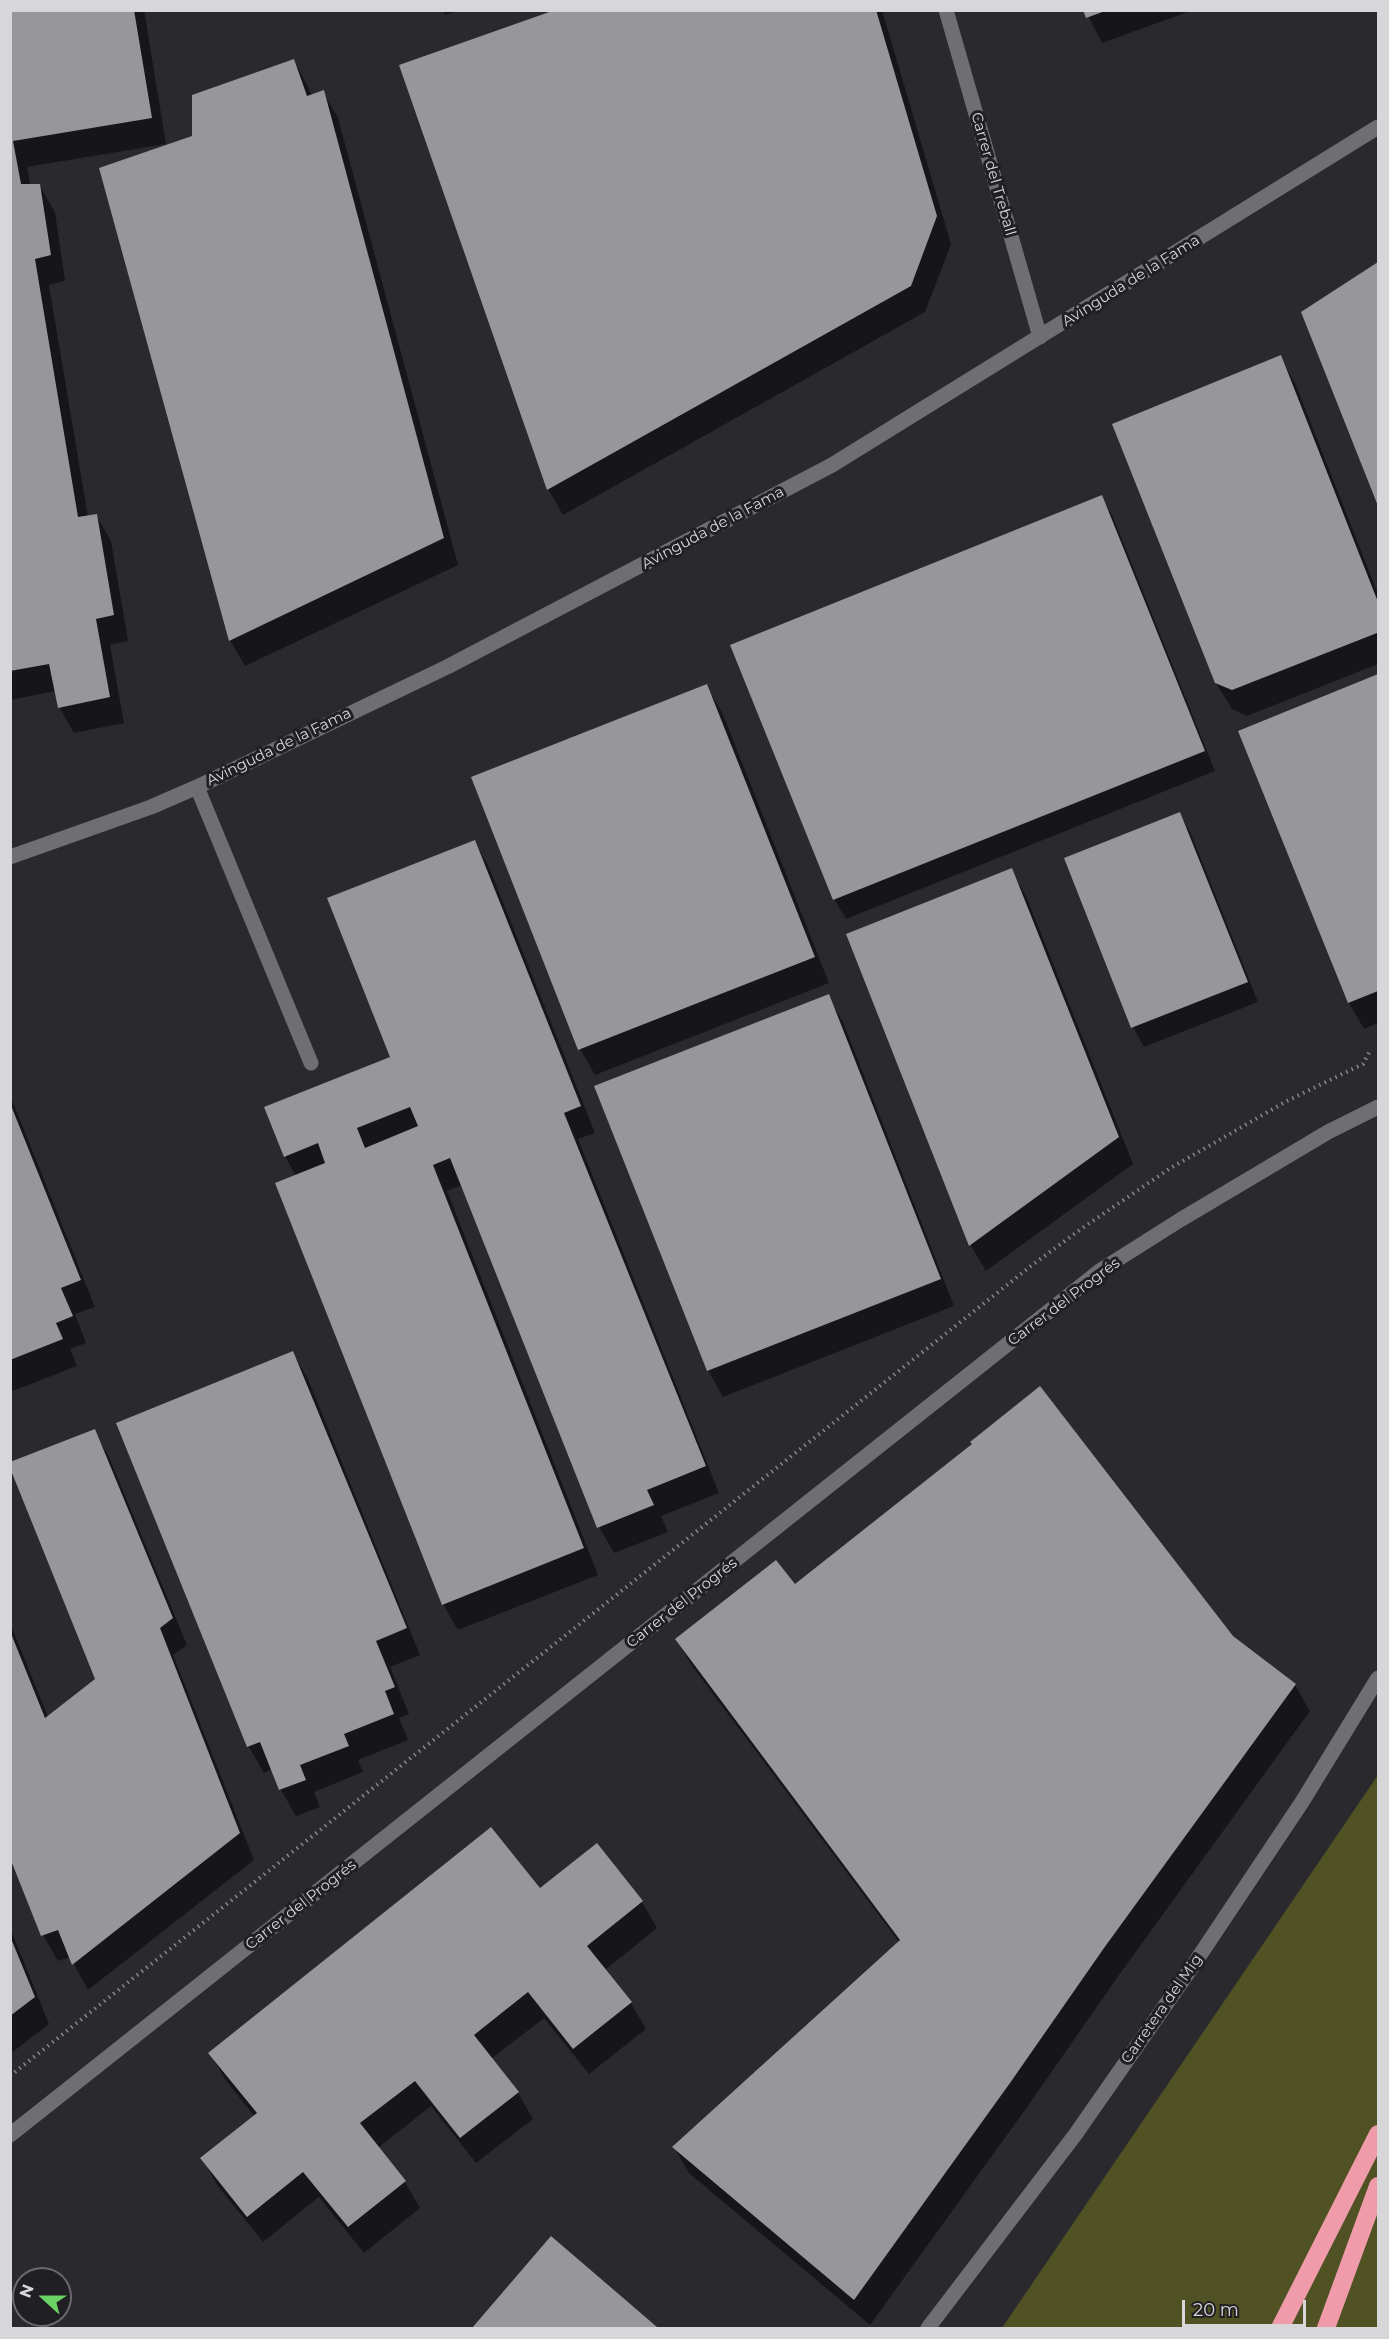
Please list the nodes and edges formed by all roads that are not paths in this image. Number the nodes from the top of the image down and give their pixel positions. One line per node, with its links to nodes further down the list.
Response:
1 (946, 10): 3 (street, Carrer del Treball)
2 (1378, 127): 3 (street, Avinguda de la Fama)
3 (1040, 337): 4 (street, Avinguda de la Fama)
4 (197, 787): 5 (street, Avinguda de la Fama); 6 (street)
5 (10, 857)
6 (311, 1063)
7 (1378, 1107): 10 (street, Carrer del Progrés)
8 (1378, 1678): 12 (street, Carretera del Mig)
9 (1378, 2134): 13 (highway)
10 (10, 2135)
11 (1378, 2186): 14 (highway)
12 (928, 2328)
13 (1280, 2328)
14 (1326, 2328)

